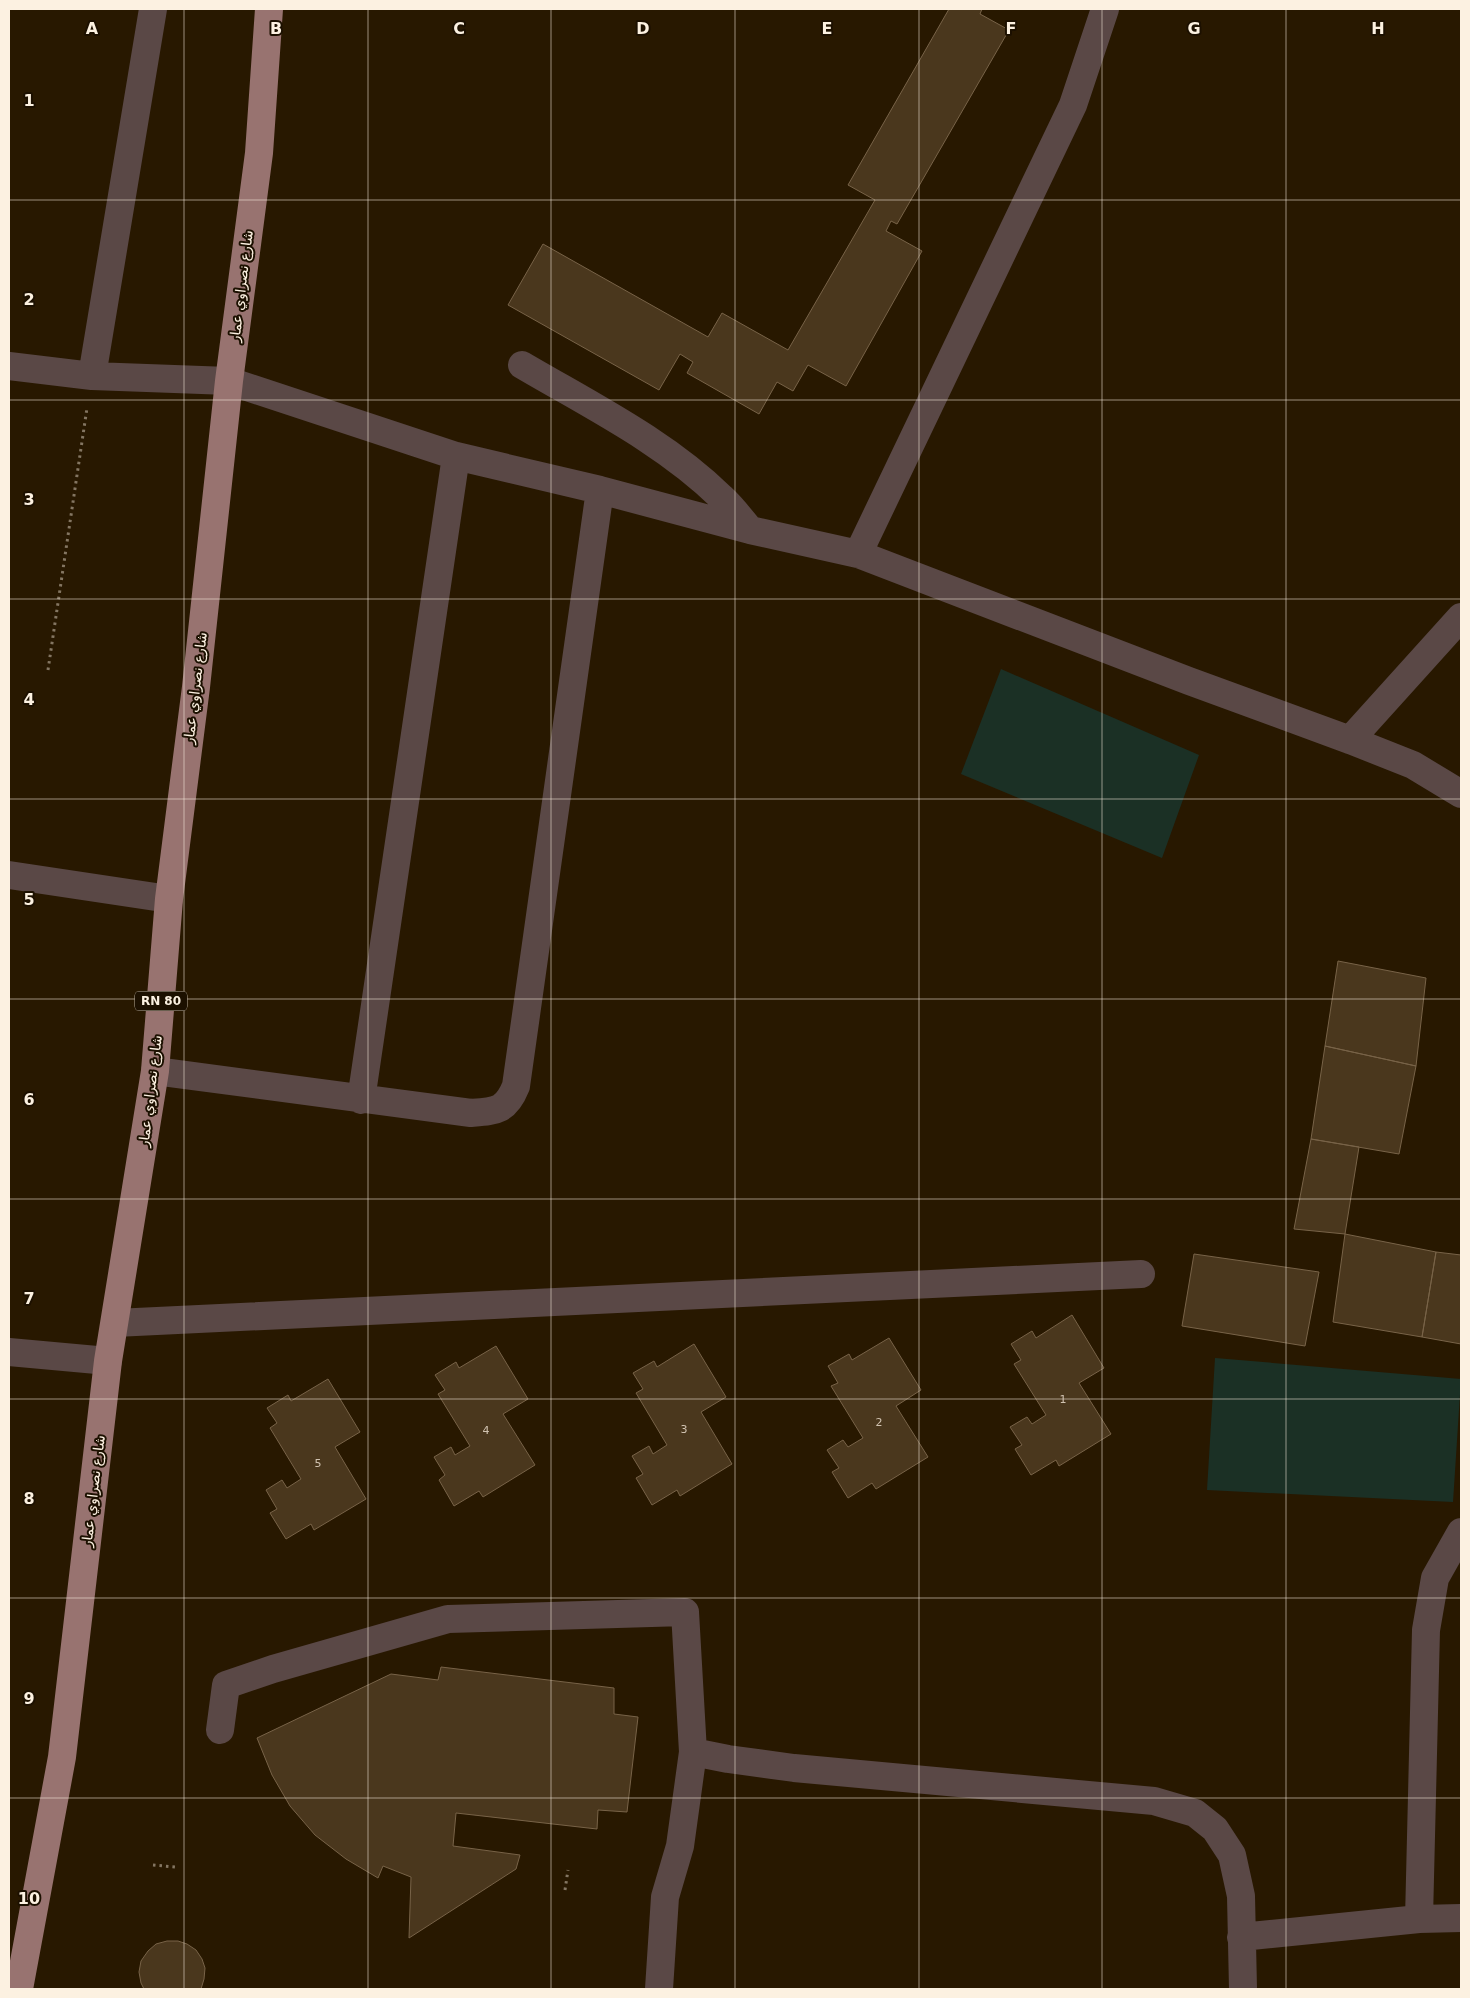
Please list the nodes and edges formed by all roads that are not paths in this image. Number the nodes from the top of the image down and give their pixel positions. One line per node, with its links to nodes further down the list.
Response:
1 (152, 9): 6 (street)
2 (269, 9): 7 (main road, شارع نصراوي عمار / RN 80)
3 (1105, 9): 11 (street)
4 (522, 365): 10 (street)
5 (9, 366): 6 (street)
6 (92, 376): 7 (street)
7 (229, 381): 8 (street); 16 (main road, شارع نصراوي عمار / RN 80)
8 (456, 456): 9 (street); 18 (street)
9 (600, 490): 10 (street); 18 (street)
10 (750, 530): 11 (street)
11 (858, 554): 13 (street)
12 (1461, 617): 13 (street)
13 (1350, 740): 14 (street)
14 (1461, 794)
15 (9, 875): 16 (street)
16 (169, 899): 17 (main road, شارع نصراوي عمار / RN 80)
17 (155, 1071): 18 (street); 20 (main road, شارع نصراوي عمار / RN 80)
18 (361, 1100)
19 (1141, 1274): 20 (street)
20 (115, 1324): 22 (main road, شارع نصراوي عمار / RN 80)
21 (9, 1352): 22 (street)
22 (108, 1361): 29 (main road, شارع نصراوي عمار / RN 80)
23 (1461, 1532): 27 (street)
24 (220, 1730): 25 (street)
25 (693, 1752): 28 (street); 30 (street)
26 (1461, 1918): 27 (street)
27 (1419, 1920): 28 (street)
28 (1240, 1937): 31 (street)
29 (19, 1989)
30 (659, 1989)
31 (1243, 1989)

